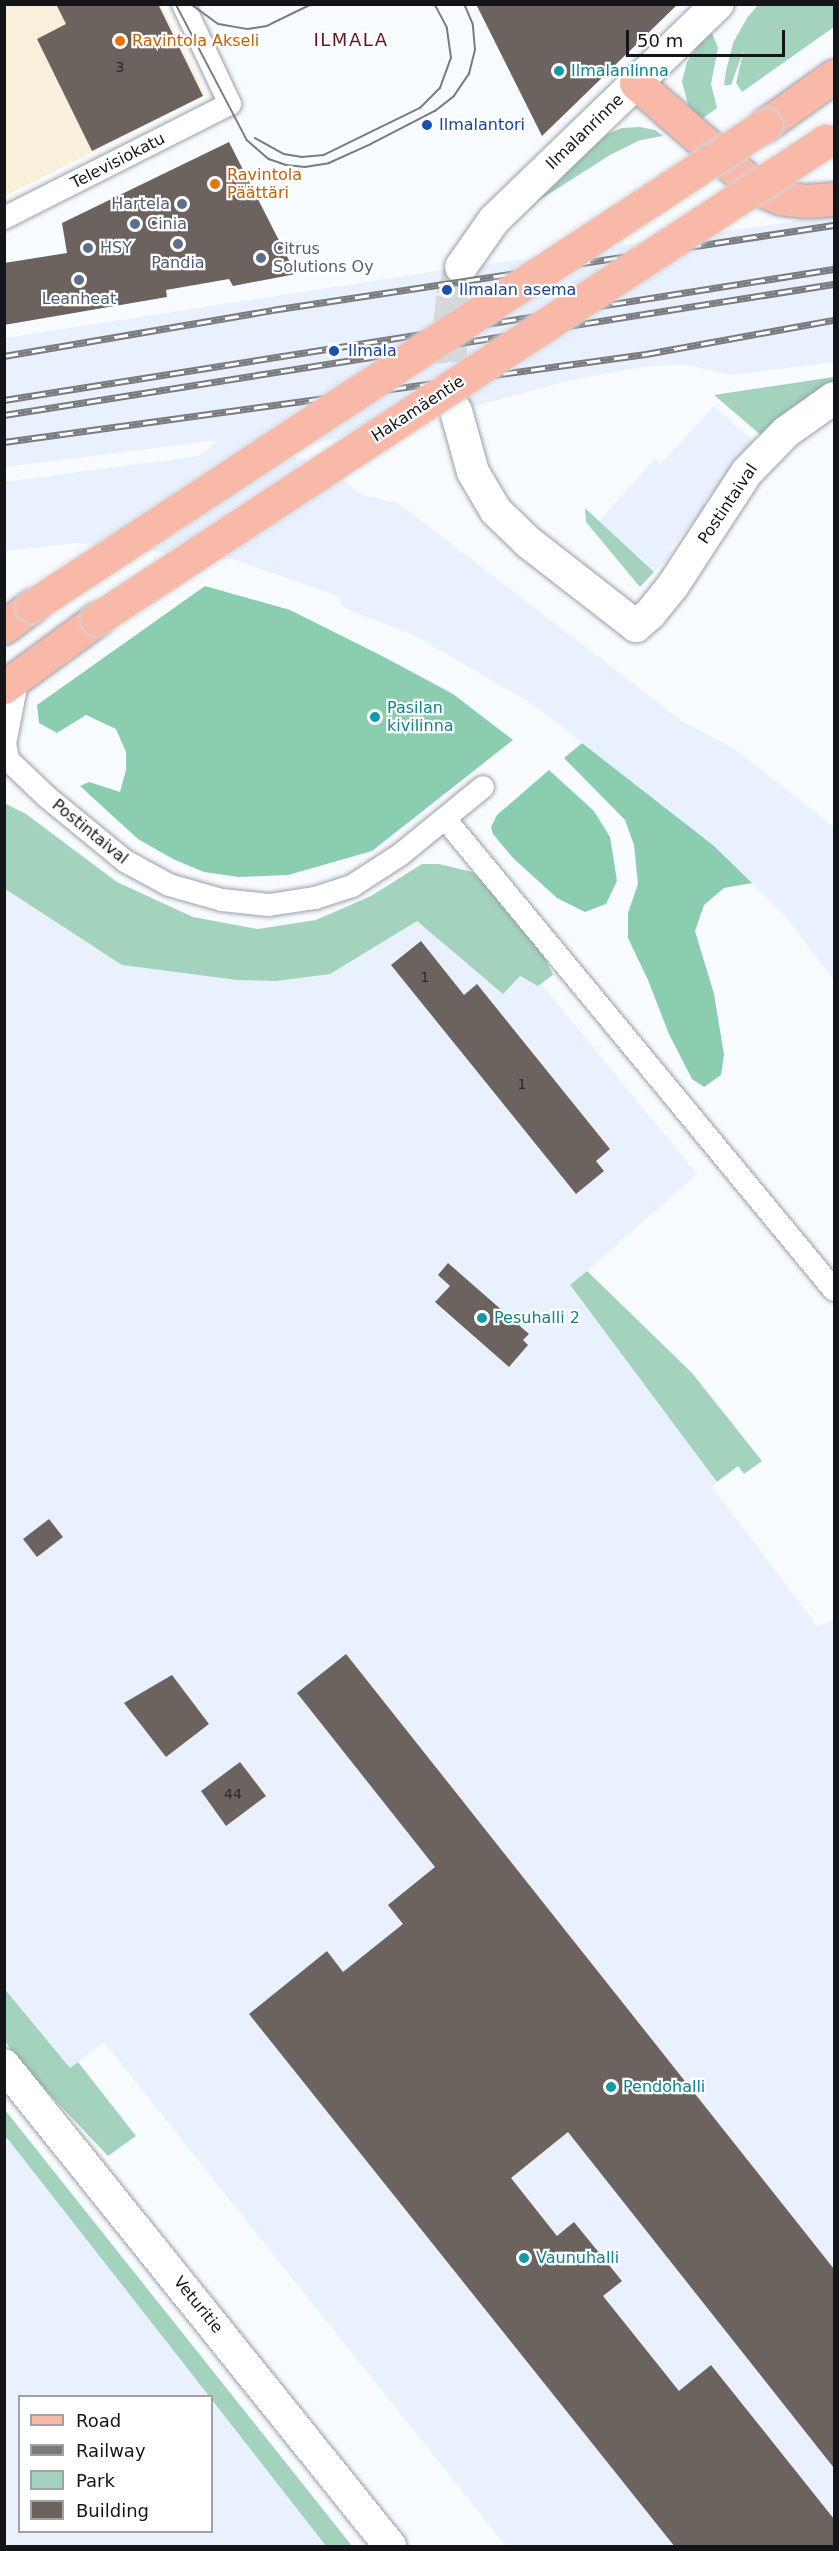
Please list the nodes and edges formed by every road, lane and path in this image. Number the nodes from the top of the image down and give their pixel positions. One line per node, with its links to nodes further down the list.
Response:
1 (183, 4): 7 (street, Televisiokatu)
2 (718, 4): 4 (street, Ilmalanrinne)
3 (834, 76): 11 (main road, bridge)
4 (636, 83): 6 (main road); 8 (street, Ilmalanrinne)
5 (830, 138): 12 (main road, Hakamäentie, bridge)
6 (834, 199)
7 (4, 218)
8 (461, 267)
9 (834, 398): 10 (street, Postintaival)
10 (456, 411)
11 (4, 627)
12 (11, 682): 13 (street)
13 (6, 757): 15 (street, Postintaival)
14 (483, 788): 15 (street, Postintaival)
15 (446, 820): 16 (street)
16 (834, 1290)
17 (4, 2065): 18 (street, Veturitie)
18 (390, 2547)

